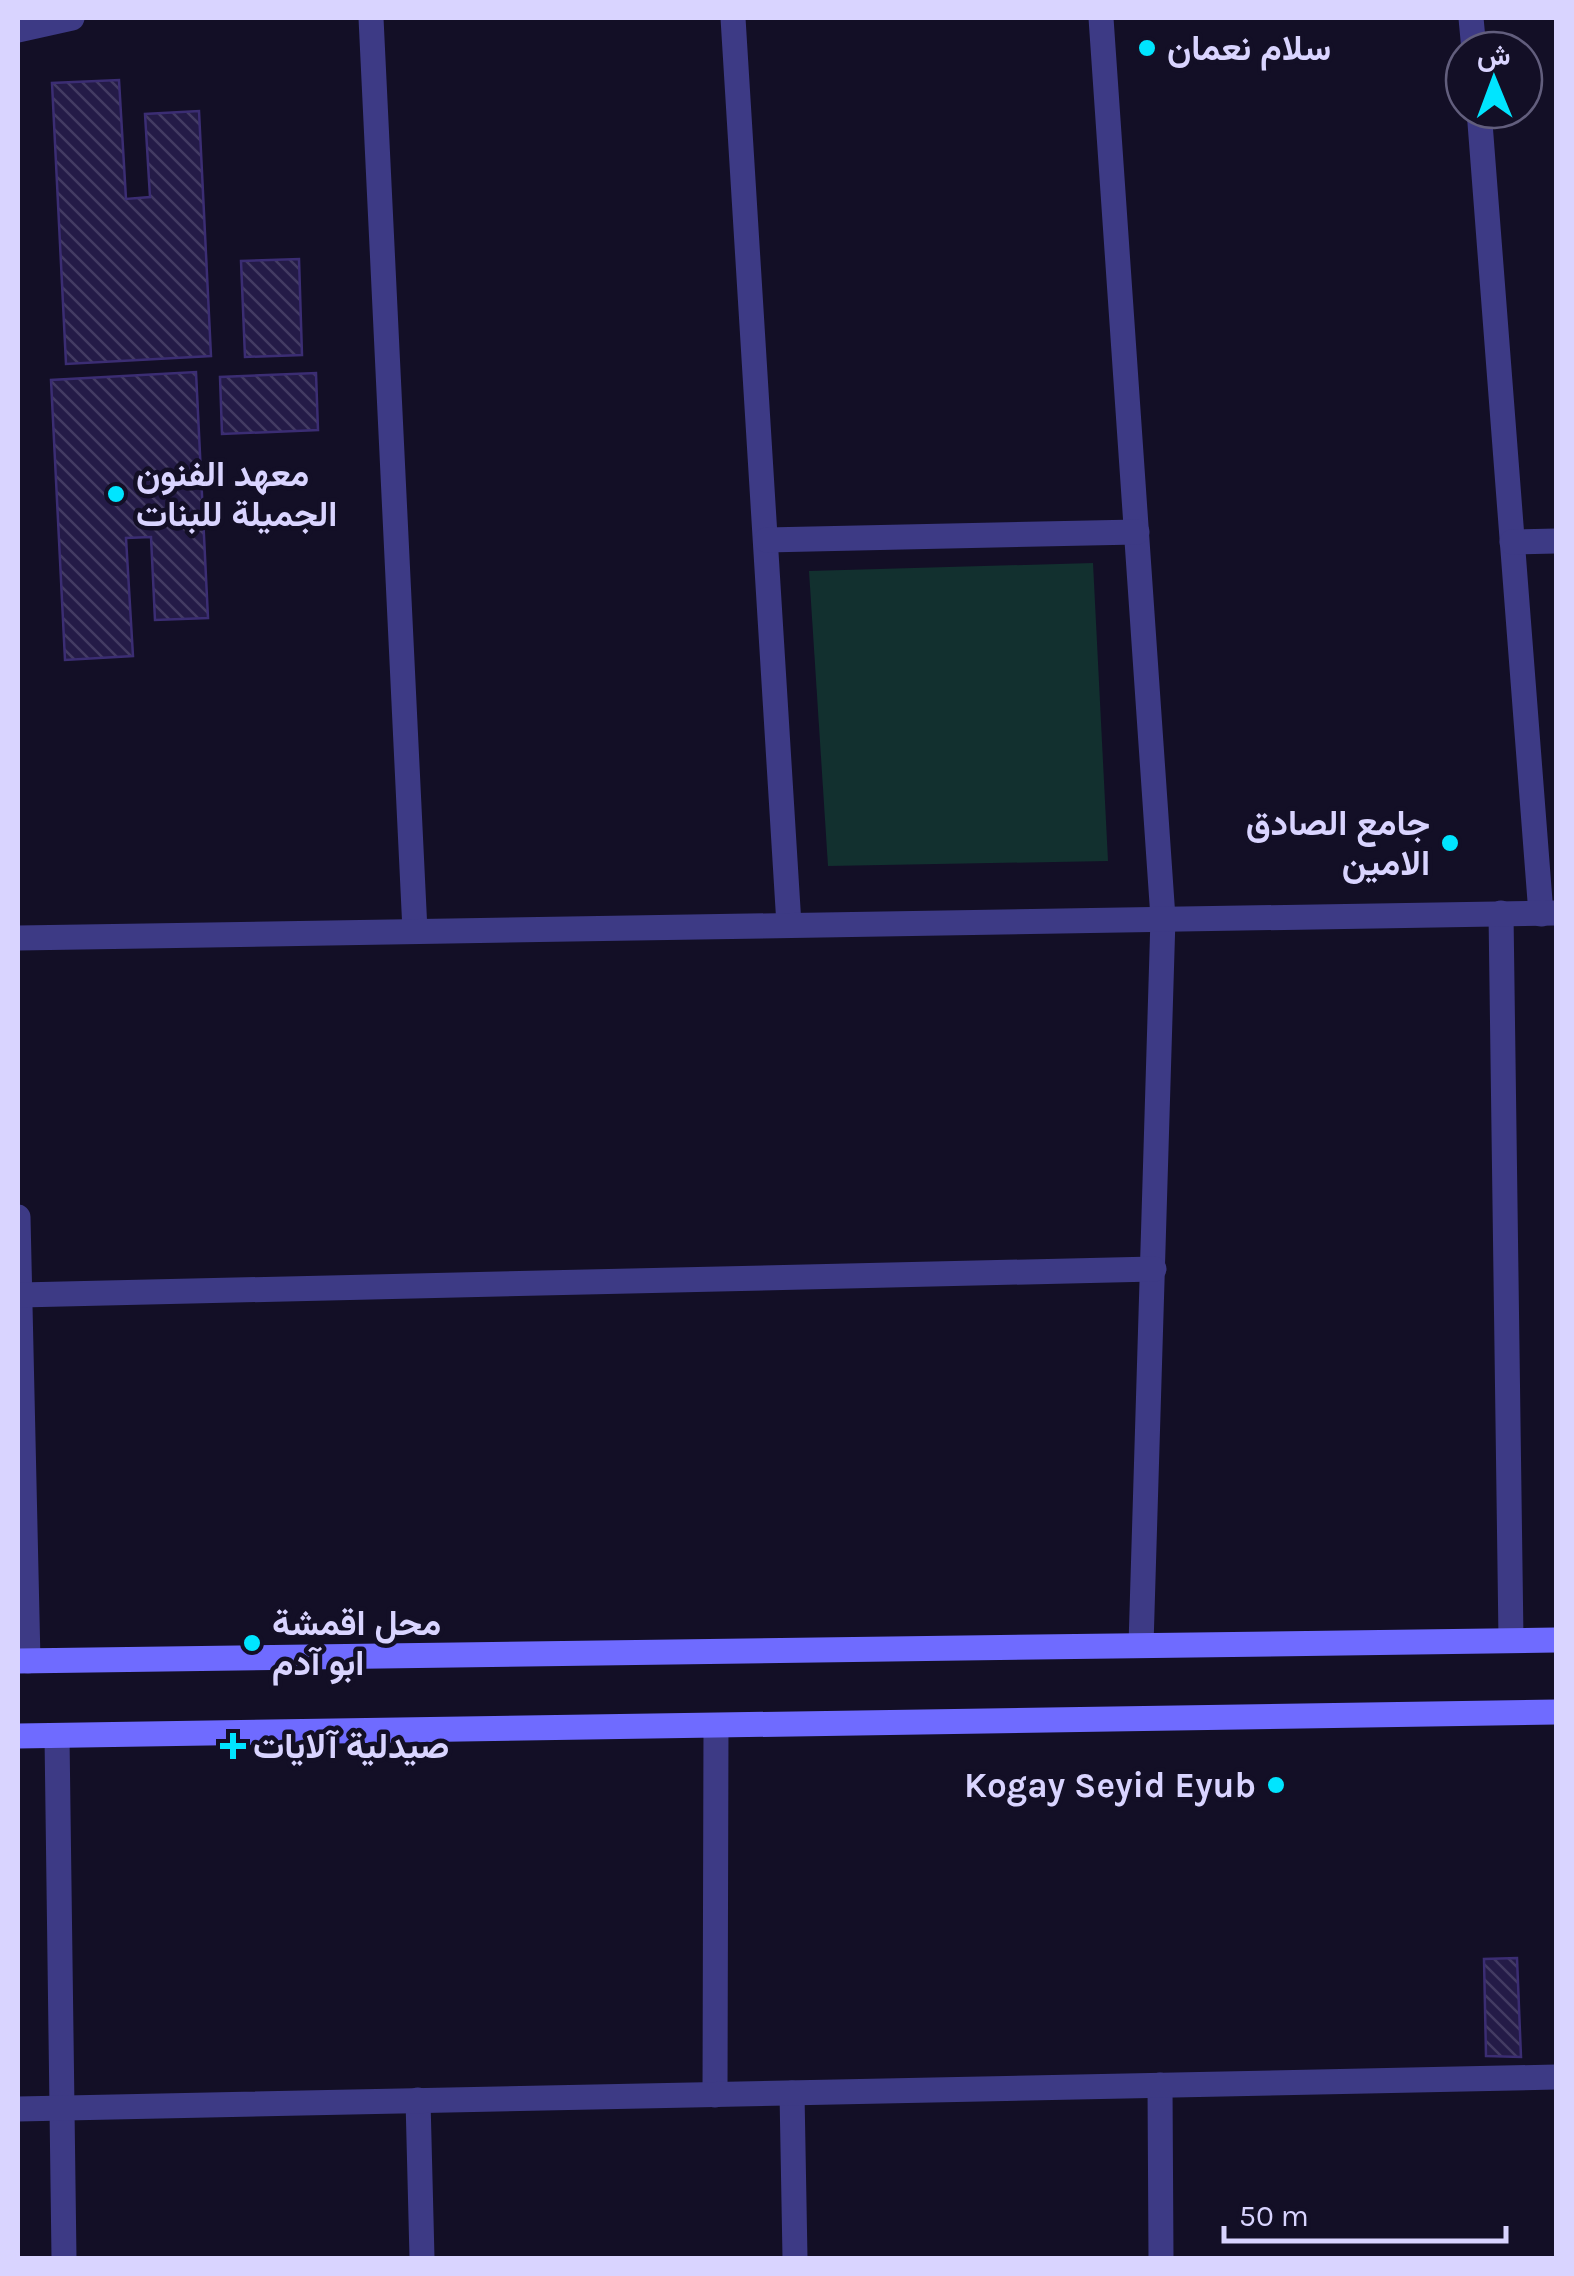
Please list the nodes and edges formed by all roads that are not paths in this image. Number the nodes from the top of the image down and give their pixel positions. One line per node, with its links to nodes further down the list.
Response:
1 (72, 18): 5 (street)
2 (371, 18): 15 (street)
3 (734, 18): 8 (street)
4 (1102, 18): 7 (street)
5 (18, 30)
6 (1480, 130): 9 (street)
7 (1137, 532): 8 (street); 13 (street)
8 (766, 540): 14 (street)
9 (1512, 542): 10 (street); 12 (street)
10 (1556, 542)
11 (1501, 913): 12 (street); 13 (street); 20 (street)
12 (1549, 914)
13 (1163, 918): 14 (street); 18 (street)
14 (789, 924): 15 (street)
15 (415, 931): 16 (street)
16 (18, 938)
17 (18, 1217): 19 (street)
18 (1154, 1269): 19 (street); 22 (street)
19 (20, 1295): 23 (street)
20 (1511, 1640): 21 (main road); 22 (main road)
21 (1556, 1640)
22 (1142, 1645): 23 (main road)
23 (23, 1661)
24 (1556, 1712): 25 (main road)
25 (716, 1726): 27 (main road); 31 (street)
26 (18, 1736): 27 (main road)
27 (56, 1736): 33 (street)
28 (1556, 2077): 29 (street)
29 (1160, 2085): 30 (street); 38 (street)
30 (792, 2092): 31 (street); 37 (street)
31 (715, 2094): 32 (street)
32 (418, 2100): 33 (street); 36 (street)
33 (62, 2108): 34 (street); 35 (street)
34 (18, 2109)
35 (64, 2258)
36 (422, 2258)
37 (795, 2258)
38 (1161, 2258)

